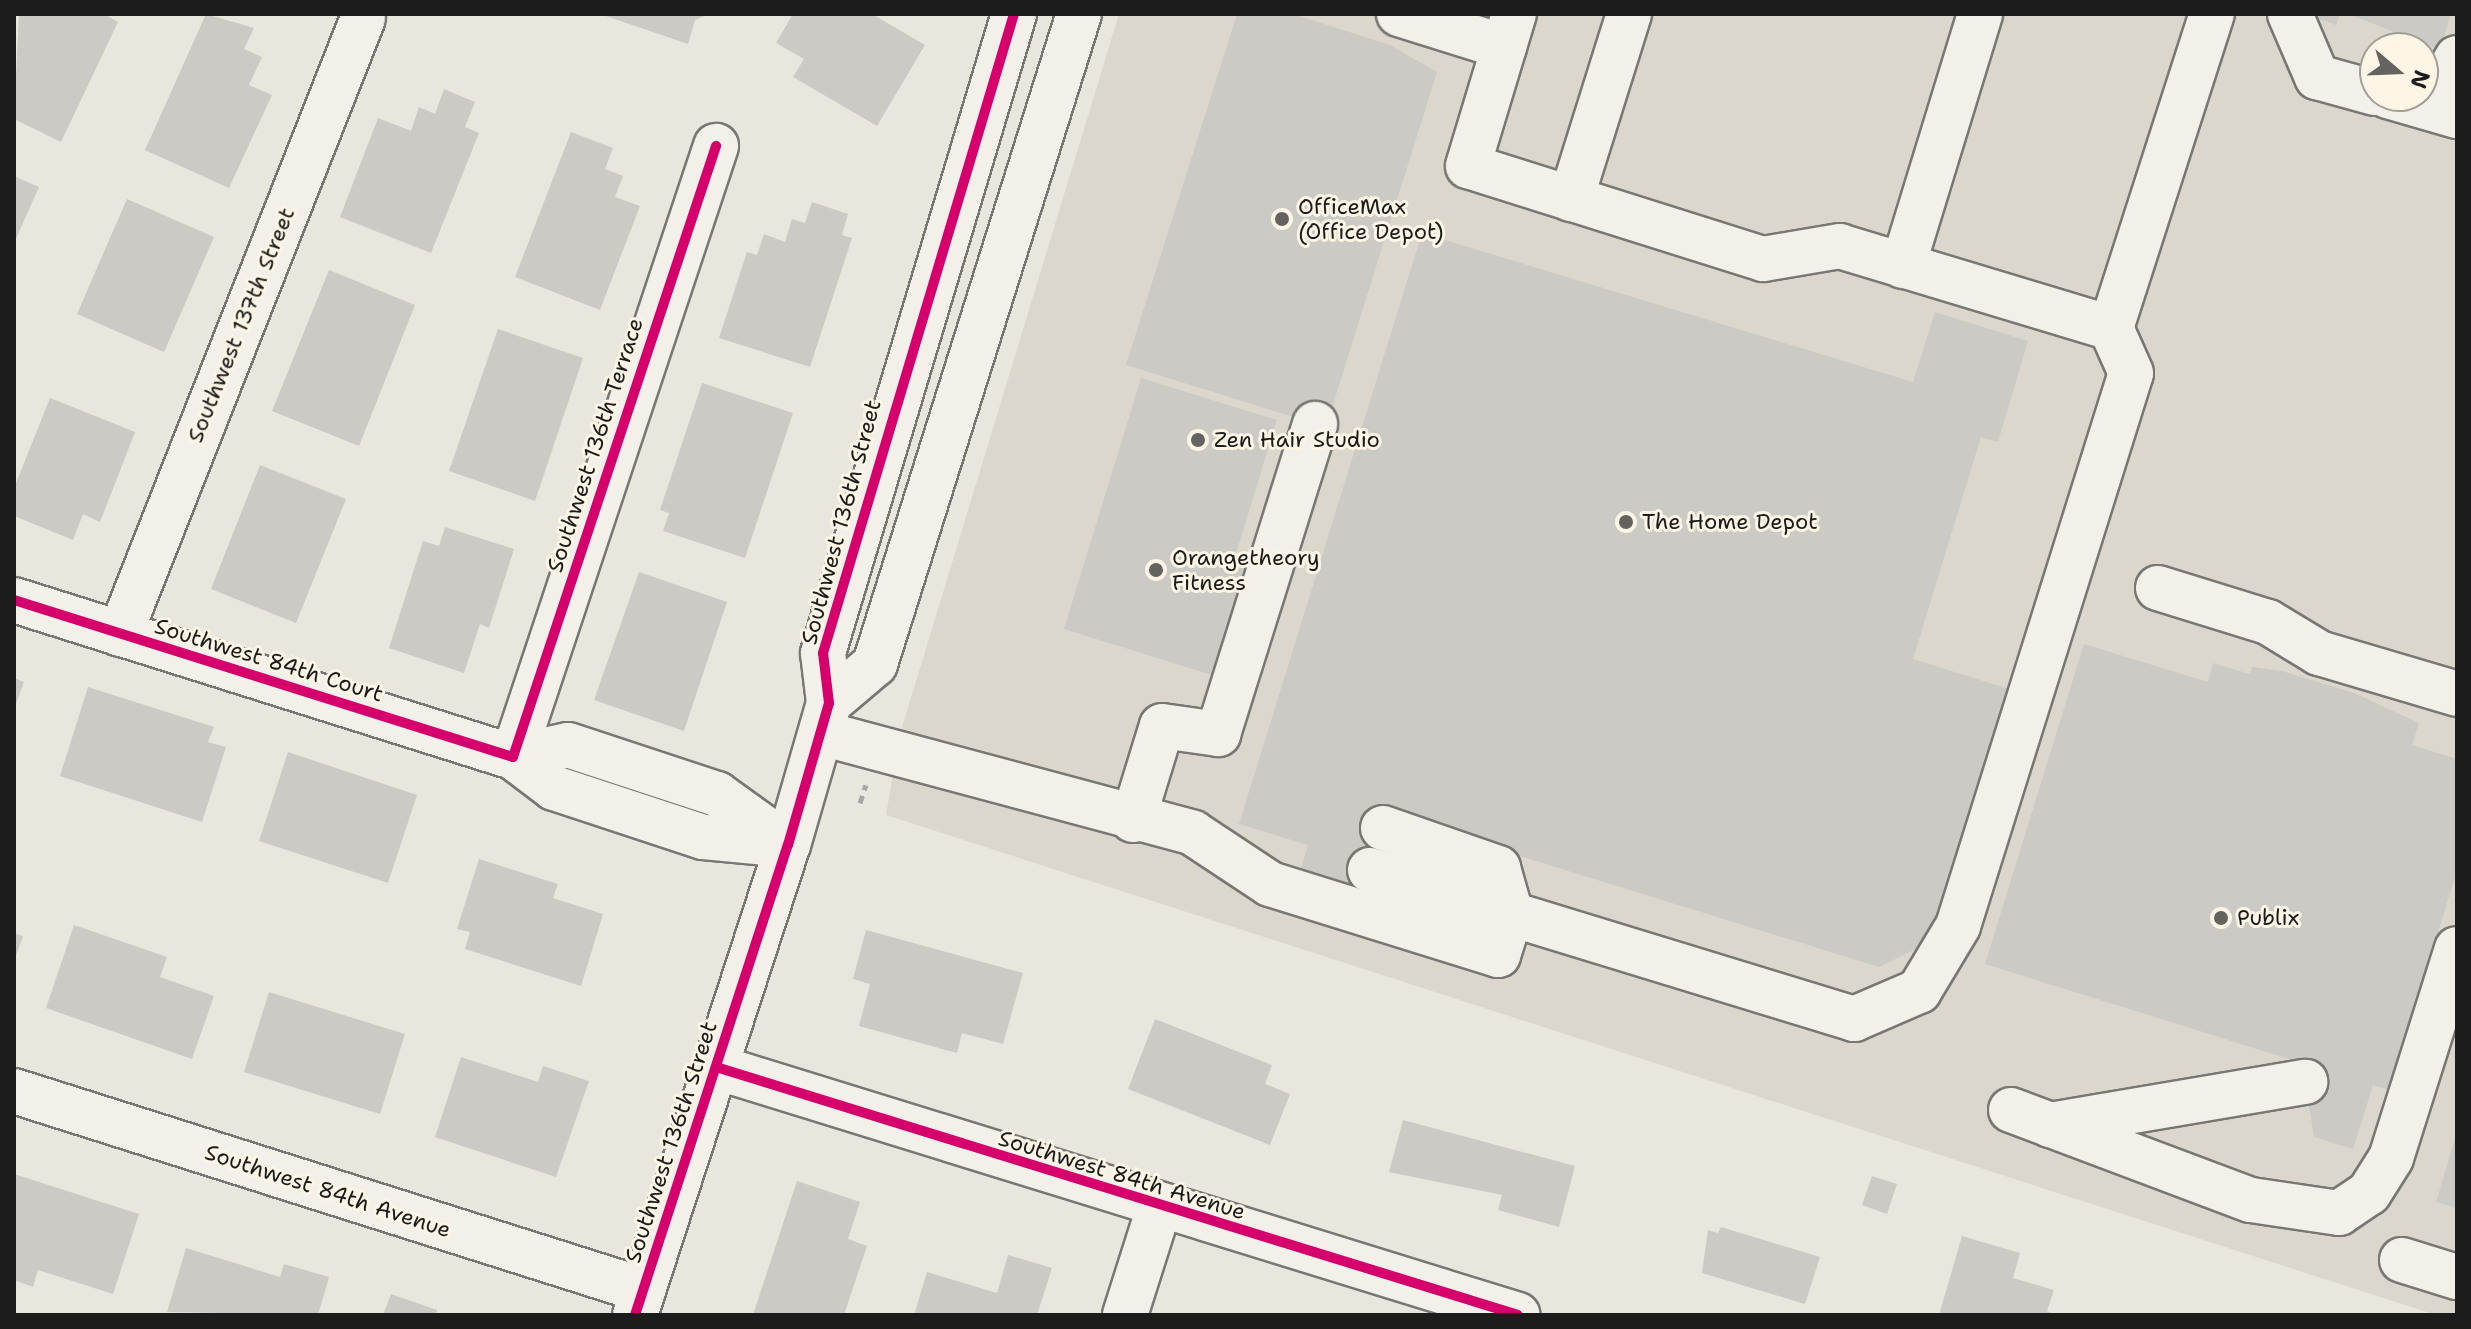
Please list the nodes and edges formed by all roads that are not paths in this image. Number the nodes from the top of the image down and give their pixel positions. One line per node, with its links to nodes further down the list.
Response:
1 (1014, 14): 22 (street, Southwest 136th Street)
2 (1079, 14): 22 (street)
3 (1399, 14): 9 (street)
4 (1629, 14): 14 (street)
5 (1980, 14): 15 (street)
6 (2212, 14): 16 (street)
7 (2290, 14): 12 (street)
8 (363, 18): 20 (street, Southwest 137th Street)
9 (1509, 31): 14 (street)
10 (2457, 58): 11 (street)
11 (2439, 85)
12 (2359, 89)
13 (716, 146): 23 (street, Southwest 136th Terrace)
14 (1571, 199): 15 (street)
15 (1903, 266): 16 (street)
16 (2111, 328): 27 (street)
17 (1304, 421): 24 (street)
18 (2158, 588): 21 (street)
19 (14, 600): 20 (street, Southwest 84th Court)
20 (120, 634): 23 (street, Southwest 84th Court)
21 (2457, 694)
22 (825, 718): 24 (street); 25 (street, Southwest 136th Street)
23 (513, 757): 25 (street, Southwest 84th Court)
24 (1133, 820): 27 (street)
25 (788, 845): 29 (street, Southwest 136th Street)
26 (1376, 849): 27 (street)
27 (1511, 914)
28 (2457, 949): 31 (street)
29 (716, 1067): 32 (street, Southwest 84th Avenue); 35 (street, Southwest 136th Street)
30 (14, 1091): 35 (street, Southwest 84th Avenue)
31 (2307, 1092)
32 (1159, 1208): 36 (street); 37 (street, Southwest 84th Avenue)
33 (2402, 1260): 34 (street)
34 (2457, 1277)
35 (639, 1303)
36 (1125, 1315)
37 (1518, 1315)

